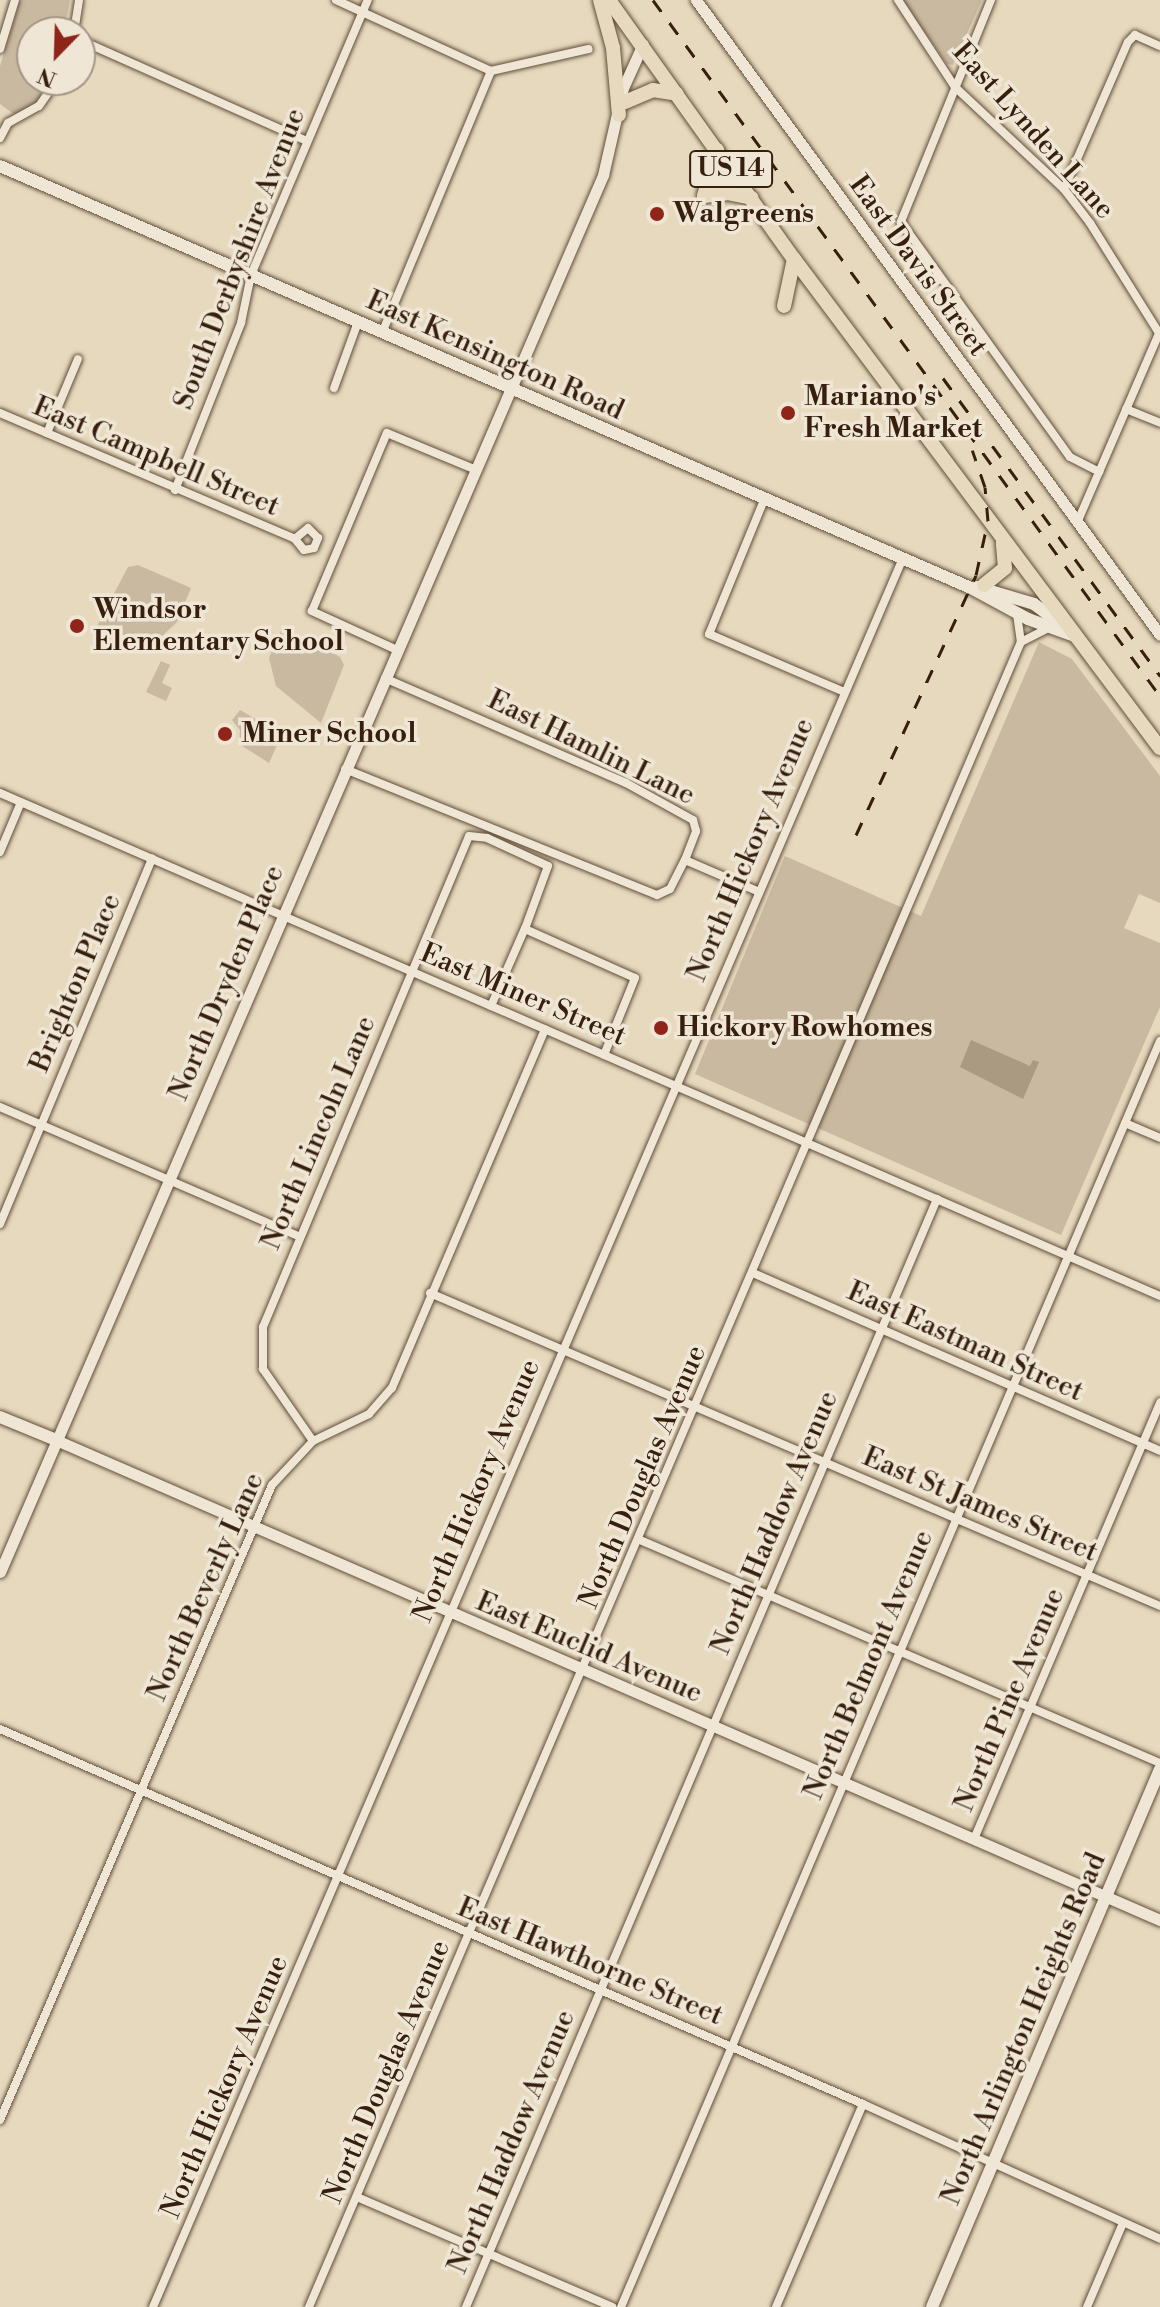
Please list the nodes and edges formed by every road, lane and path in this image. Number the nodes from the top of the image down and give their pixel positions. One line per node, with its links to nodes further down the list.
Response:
1 (15, 0): 13 (street)
2 (336, 0): 9 (street)
3 (368, 0): 9 (street, South Derbyshire Avenue)
4 (600, 0): 19 (main road)
5 (609, 0): 12 (main road, US 14)
6 (696, 0): 44 (street, East Davis Street)
7 (898, 0): 16 (street, East Lynden Lane)
8 (991, 0): 16 (street)
9 (364, 12): 15 (street); 22 (street, South Derbyshire Avenue)
10 (1160, 46): 25 (street)
11 (96, 47): 22 (street)
12 (645, 47): 17 (main road, US 14); 19 (street, North Dryden Place)
13 (0, 49)
14 (589, 49): 15 (street)
15 (491, 71): 32 (street)
16 (955, 87): 25 (street, East Lynden Lane); 41 (street, East Davis Street)
17 (677, 94): 19 (main road); 23 (main road, US 14)
18 (46, 96): 20 (street)
19 (622, 109): 35 (street, North Dryden Place)
20 (3, 121): 21 (street)
21 (0, 138)
22 (307, 141): 28 (street, South Derbyshire Avenue)
23 (717, 150): 26 (main road, US 14); 26 (main road)
24 (0, 166): 28 (main road, East Kensington Road)
25 (1064, 189): 31 (street, East Lynden Lane)
26 (752, 198): 27 (main road, US 14)
27 (794, 259): 29 (main road); 46 (main road, US 14)
28 (251, 275): 30 (main road, East Kensington Road); 42 (street, South Derbyshire Avenue)
29 (784, 306)
30 (358, 322): 32 (main road, East Kensington Road); 34 (street)
31 (1160, 332): 36 (street)
32 (382, 333): 35 (main road, East Kensington Road)
33 (78, 359): 39 (street)
34 (334, 388)
35 (509, 388): 40 (street, North Dryden Place); 43 (main road, East Kensington Road)
36 (1126, 409): 38 (street); 41 (street)
37 (0, 413): 39 (street, East Campbell Street)
38 (1160, 423)
39 (47, 433): 42 (street, East Campbell Street)
40 (474, 469): 54 (street, North Dryden Place); 54 (street)
41 (1099, 472): 44 (street)
42 (175, 490): 45 (street, East Campbell Street)
43 (764, 500): 47 (main road, East Kensington Road); 56 (street)
44 (1076, 523): 51 (street, East Davis Street)
45 (295, 539)
46 (1003, 542): 48 (main road); 52 (main road, US 14)
47 (903, 558): 48 (main road, East Kensington Road); 56 (street, North Hickory Avenue)
48 (978, 586): 49 (main road, East Kensington Road); 52 (main road, East Kensington Road)
49 (1017, 614): 50 (main road, East Kensington Road); 53 (street)
50 (1050, 627): 52 (main road, East Kensington Road); 53 (street)
51 (1160, 635)
52 (1075, 636): 57 (main road, US 14)
53 (1021, 642): 77 (street, North Douglas Avenue)
54 (397, 650): 55 (street, North Dryden Place)
55 (385, 678): 58 (street, North Dryden Place); 63 (street, East Hamlin Lane)
56 (842, 691): 64 (street, North Hickory Avenue)
57 (1160, 748)
58 (344, 769): 63 (street, East Hamlin Lane); 65 (street, North Dryden Place)
59 (0, 793): 60 (street, East Miner Street)
60 (21, 802): 61 (street); 62 (street, East Miner Street)
61 (0, 852)
62 (152, 858): 65 (street, East Miner Street); 75 (street, Brighton Place)
63 (685, 860): 64 (street)
64 (757, 891): 72 (street, North Hickory Avenue)
65 (282, 915): 67 (street, East Miner Street); 78 (street, North Dryden Place)
66 (525, 928): 67 (street, North Lincoln Lane); 68 (street); 71 (street)
67 (411, 971): 68 (street, East Miner Street); 81 (street, North Lincoln Lane)
68 (491, 1006): 69 (street, East Miner Street)
69 (545, 1029): 71 (street, East Miner Street); 84 (street, North Beverly Lane)
70 (1160, 1041): 74 (street, North Belmont Avenue)
71 (604, 1055): 72 (street, East Miner Street)
72 (675, 1086): 77 (street, East Miner Street); 87 (street, North Hickory Avenue)
73 (0, 1107): 75 (street)
74 (1125, 1123): 76 (street); 82 (street, North Belmont Avenue)
75 (41, 1125): 78 (street); 80 (street, Brighton Place)
76 (1160, 1138)
77 (807, 1143): 79 (street, East Miner Street); 83 (street, North Douglas Avenue)
78 (170, 1181): 81 (street); 92 (street, North Dryden Place)
79 (937, 1199): 82 (street, East Miner Street); 86 (street, North Haddow Avenue)
80 (0, 1224)
81 (300, 1237): 93 (street, North Lincoln Lane)
82 (1067, 1256): 85 (street, East Miner Street); 88 (street, North Belmont Avenue)
83 (753, 1273): 86 (street, East Eastman Street); 90 (street, North Douglas Avenue)
84 (430, 1293): 87 (street, East St James Street); 93 (street, North Beverly Lane)
85 (1160, 1296)
86 (883, 1330): 88 (street, East Eastman Street); 96 (street, North Haddow Avenue)
87 (561, 1349): 90 (street, East St James Street); 104 (street, North Hickory Avenue)
88 (1012, 1386): 94 (street, East Eastman Street); 97 (street, North Belmont Avenue)
89 (1160, 1402): 94 (street, North Pine Avenue)
90 (696, 1407): 96 (street, East St James Street); 99 (street, North Douglas Avenue)
91 (0, 1417): 92 (main road, East Euclid Avenue)
92 (56, 1440): 98 (street, East Euclid Avenue); 100 (street, North Dryden Place)
93 (313, 1441): 98 (street, North Beverly Lane)
94 (1142, 1443): 95 (street, East Eastman Street); 101 (street, North Pine Avenue)
95 (1160, 1451)
96 (825, 1463): 97 (street, East St James Street); 102 (street, North Haddow Avenue)
97 (956, 1519): 101 (street, East St James Street); 105 (street, North Belmont Avenue)
98 (254, 1528): 104 (street, East Euclid Avenue); 112 (street, North Beverly Lane)
99 (640, 1540): 102 (street); 106 (street, North Douglas Avenue)
100 (0, 1572)
101 (1088, 1575): 103 (street, East St James Street); 107 (street, North Pine Avenue)
102 (767, 1595): 105 (street); 108 (street, North Haddow Avenue)
103 (1160, 1606)
104 (449, 1614): 106 (street, East Euclid Avenue); 114 (street, North Hickory Avenue)
105 (897, 1651): 107 (street); 111 (street, North Belmont Avenue)
106 (582, 1671): 108 (street, East Euclid Avenue); 117 (street, North Douglas Avenue)
107 (1029, 1708): 110 (street); 113 (street, North Pine Avenue)
108 (711, 1727): 111 (street, East Euclid Avenue); 118 (street, North Haddow Avenue)
109 (0, 1729): 112 (street, East Hawthorne Street)
110 (1160, 1766): 115 (main road, North Arlington Heights Road)
111 (841, 1782): 113 (street, East Euclid Avenue); 119 (street, North Belmont Avenue)
112 (141, 1790): 114 (street, East Hawthorne Street); 121 (street, North Beverly Lane)
113 (974, 1839): 115 (street, East Euclid Avenue)
114 (339, 1877): 117 (street, East Hawthorne Street); 127 (street, North Hickory Avenue)
115 (1106, 1896): 116 (street, East Euclid Avenue); 122 (main road, North Arlington Heights Road)
116 (1160, 1920)
117 (471, 1934): 118 (street, East Hawthorne Street); 123 (street, North Douglas Avenue)
118 (600, 1990): 119 (street, East Hawthorne Street); 126 (street, North Haddow Avenue)
119 (733, 2047): 120 (street, East Hawthorne Street); 131 (street, North Belmont Avenue)
120 (863, 2104): 122 (street, East Hawthorne Street); 132 (street)
121 (0, 2120)
122 (992, 2166): 124 (street, East Hawthorne Street); 133 (main road, North Arlington Heights Road)
123 (357, 2197): 126 (street); 128 (street, North Douglas Avenue)
124 (1123, 2223): 125 (street, East Hawthorne Street); 134 (street)
125 (1160, 2239)
126 (488, 2254): 129 (street, North Haddow Avenue); 130 (street)
127 (153, 2307)
128 (309, 2307)
129 (466, 2307)
130 (612, 2307)
131 (621, 2307)
132 (776, 2307)
133 (932, 2307)
134 (1087, 2307)

